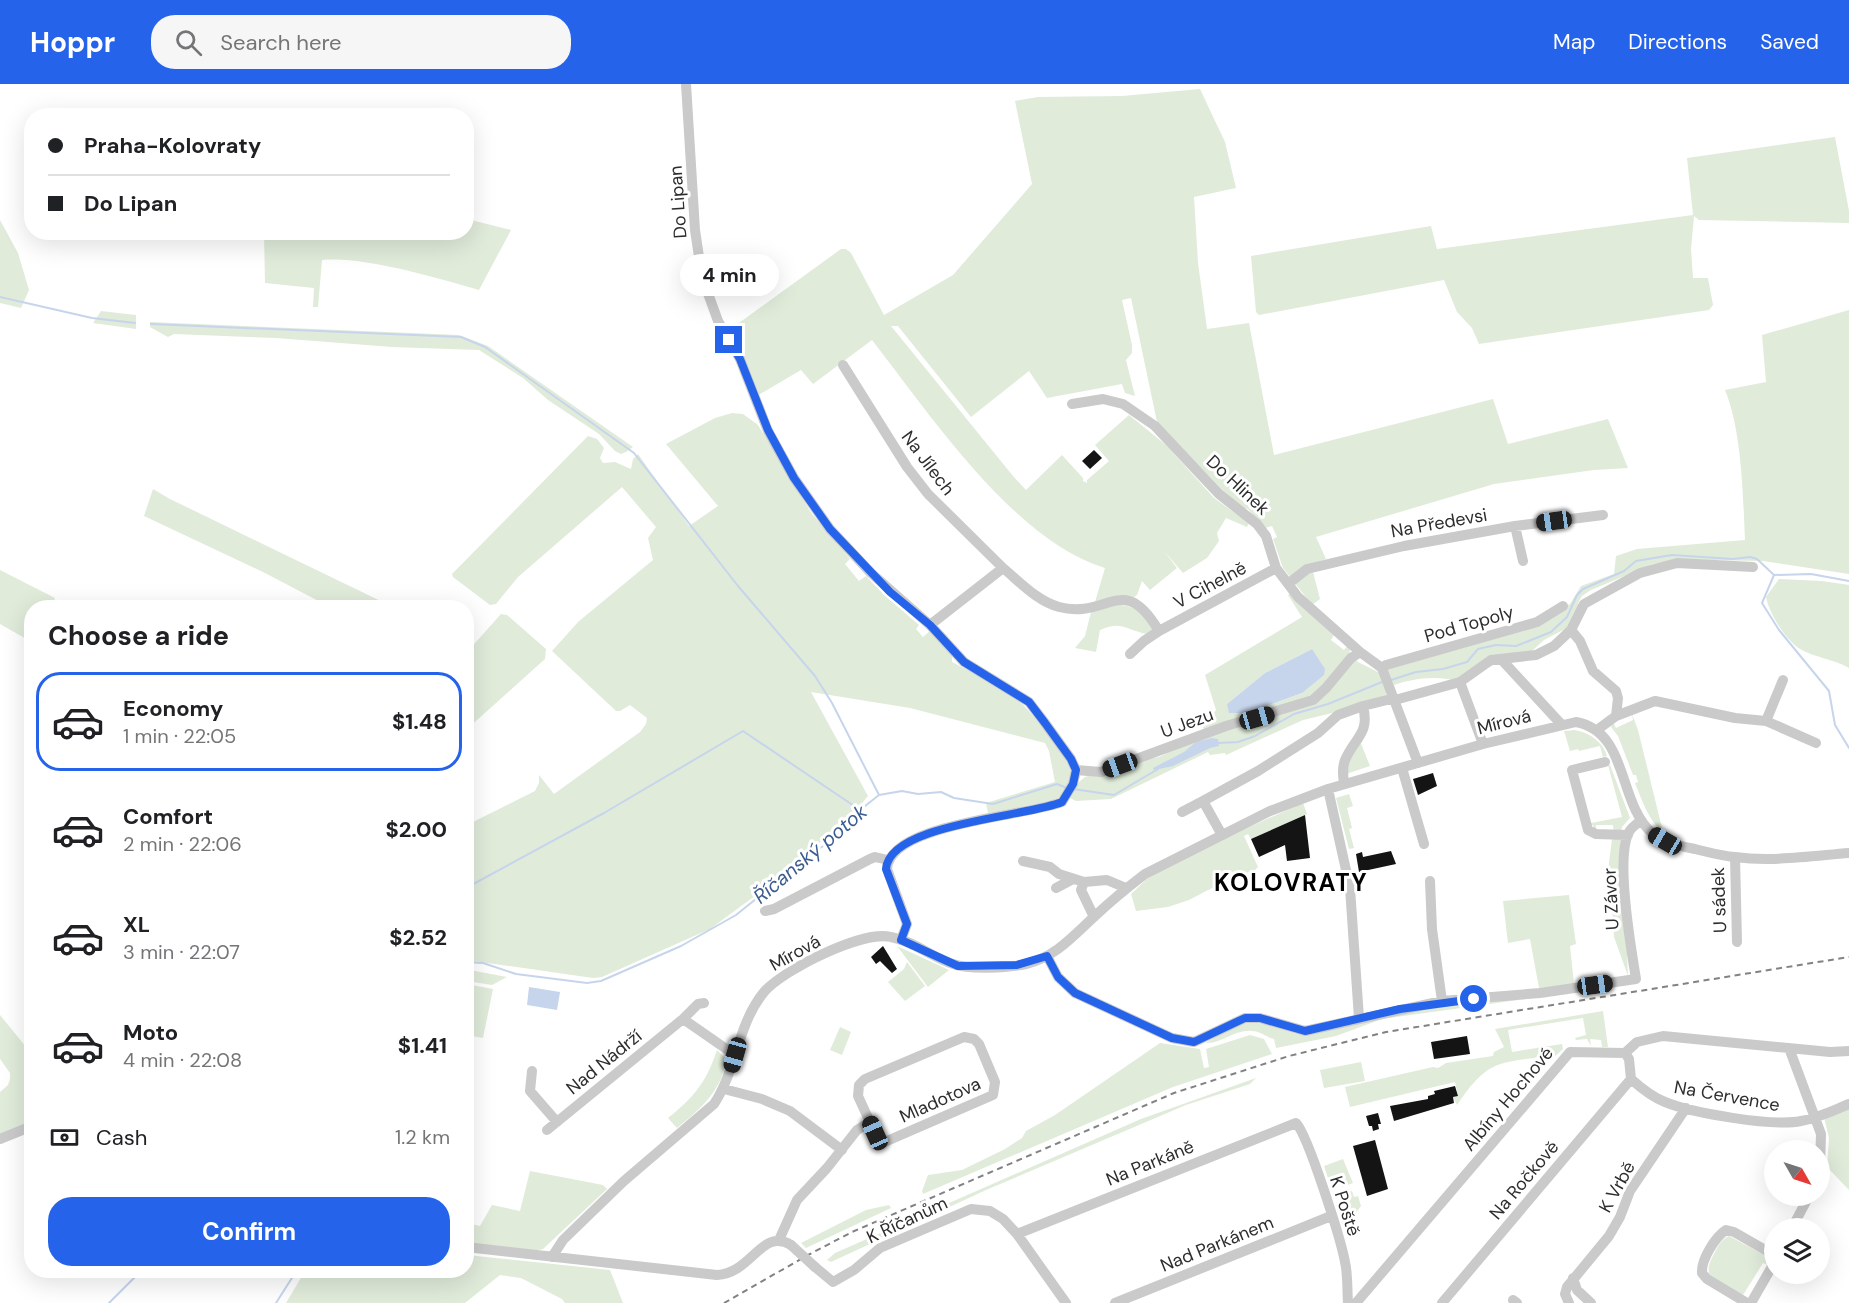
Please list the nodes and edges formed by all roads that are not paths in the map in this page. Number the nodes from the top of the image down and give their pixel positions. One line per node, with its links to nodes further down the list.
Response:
1 (686, 84): 12 (street, Do Lipan)
2 (843, 365): 8 (street, Na Jílech)
3 (1072, 404): 9 (street, Do Hlinek)
4 (1603, 515): 5 (street, Na Předevsi)
5 (1515, 526): 6 (street); 10 (street, Na Předevsi)
6 (1523, 561)
7 (1753, 567): 13 (street)
8 (1003, 568): 12 (street); 14 (street)
9 (1276, 568): 10 (street, Do Hlinek); 14 (street, V Cihelně)
10 (1288, 584): 15 (street, Do Hlinek)
11 (1563, 606): 18 (street, Pod Topoly)
12 (930, 625): 32 (street, Do Lipan)
13 (1571, 630): 17 (street); 23 (street)
14 (1159, 631): 16 (street, V Cihelně)
15 (1360, 652): 18 (street, Do Hlinek); 32 (street, U Jezu)
16 (1130, 654)
17 (1501, 659): 20 (street); 25 (street)
18 (1384, 671): 21 (street)
19 (1783, 680): 24 (street)
20 (1460, 682): 21 (street); 28 (street)
21 (1395, 700): 22 (street); 30 (street)
22 (1363, 706): 33 (street); 35 (street)
23 (1616, 716): 24 (street); 26 (street)
24 (1766, 721): 27 (street)
25 (1561, 724): 26 (street, Mírová); 28 (street, Mírová)
26 (1598, 730): 37 (street)
27 (1816, 743)
28 (1484, 744): 30 (street, Mírová)
29 (1605, 762): 39 (street)
30 (1418, 763): 31 (street, Mírová)
31 (1402, 768): 33 (street, Mírová); 40 (street)
32 (1076, 770): 43 (street)
33 (1344, 784): 34 (street, Mírová)
34 (1328, 789): 38 (street, Mírová); 56 (street)
35 (1203, 801): 36 (street); 38 (street)
36 (1182, 812)
37 (1641, 821): 39 (street); 42 (street)
38 (1222, 835): 48 (street, Mírová)
39 (1628, 835): 54 (street, U Závor)
40 (1424, 844)
41 (1849, 853): 42 (street)
42 (1735, 857): 52 (street, U sádek)
43 (888, 860): 49 (street); 51 (street)
44 (1023, 861): 45 (street)
45 (1078, 880): 47 (street); 48 (street); 50 (street)
46 (1430, 881): 54 (street)
47 (1056, 888)
48 (1126, 888): 50 (street, Mírová)
49 (765, 911)
50 (1094, 916): 53 (street, Mírová)
51 (901, 940): 53 (street, Mírová); 61 (street, Mírová)
52 (1737, 942)
53 (1047, 956): 56 (street)
54 (1442, 1001): 56 (street)
55 (704, 1003): 57 (street, Nad Nádrží)
56 (1359, 1018)
57 (683, 1019): 61 (street); 68 (street, Nad Nádrží)
58 (1789, 1048): 59 (street); 60 (street); 67 (street)
59 (1849, 1051)
60 (1626, 1053): 63 (street); 88 (street, Albíny Hochové)
61 (735, 1055): 64 (street, Mírová)
62 (532, 1071): 68 (street)
63 (1631, 1078): 66 (street, Na Července); 89 (street, Na Ročkově)
64 (724, 1089): 75 (street); 81 (street, Mírová)
65 (1849, 1104): 67 (street, Na Července)
66 (1686, 1108): 67 (street, Na Července); 82 (street, K Vrbě)
67 (1816, 1117): 74 (street)
68 (557, 1122): 72 (street, Nad Nádrží)
69 (870, 1122): 69 (street, Mladotova); 75 (street)
70 (1296, 1123): 76 (street, K Poště); 77 (street, Na Parkáně)
71 (24, 1129): 73 (street)
72 (547, 1130)
73 (0, 1138)
74 (1821, 1140)
75 (842, 1149): 78 (street)
76 (1331, 1216): 86 (street, Nad Parkánem); 87 (street, K Poště)
77 (1017, 1234): 78 (street, K Říčanům, bridge); 85 (street, K Říčanům)
78 (779, 1240): 81 (street)
79 (474, 1248): 81 (street)
80 (1764, 1251): 91 (street)
81 (552, 1257)
82 (1573, 1278): 84 (street); 90 (street)
83 (1764, 1279): 91 (street)
84 (1585, 1301)
85 (1066, 1303)
86 (1115, 1303)
87 (1348, 1303)
88 (1356, 1303)
89 (1442, 1303)
90 (1569, 1303)
91 (1749, 1303)

